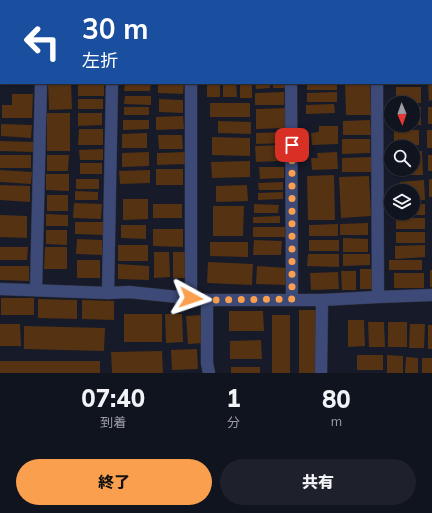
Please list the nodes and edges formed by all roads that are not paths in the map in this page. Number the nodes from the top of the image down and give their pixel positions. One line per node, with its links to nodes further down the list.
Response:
1 (41, 84): 7 (street)
2 (112, 84): 8 (street)
3 (191, 84): 11 (street)
4 (291, 84): 12 (street)
5 (377, 84): 10 (street)
6 (0, 289): 7 (street)
7 (36, 290): 8 (street)
8 (108, 293): 11 (street)
9 (432, 295): 10 (street)
10 (378, 297): 14 (street)
11 (191, 298): 13 (street)
12 (292, 299): 13 (street); 14 (street)
13 (207, 300): 15 (street)
14 (322, 300): 16 (street)
15 (209, 373)
16 (321, 373)

